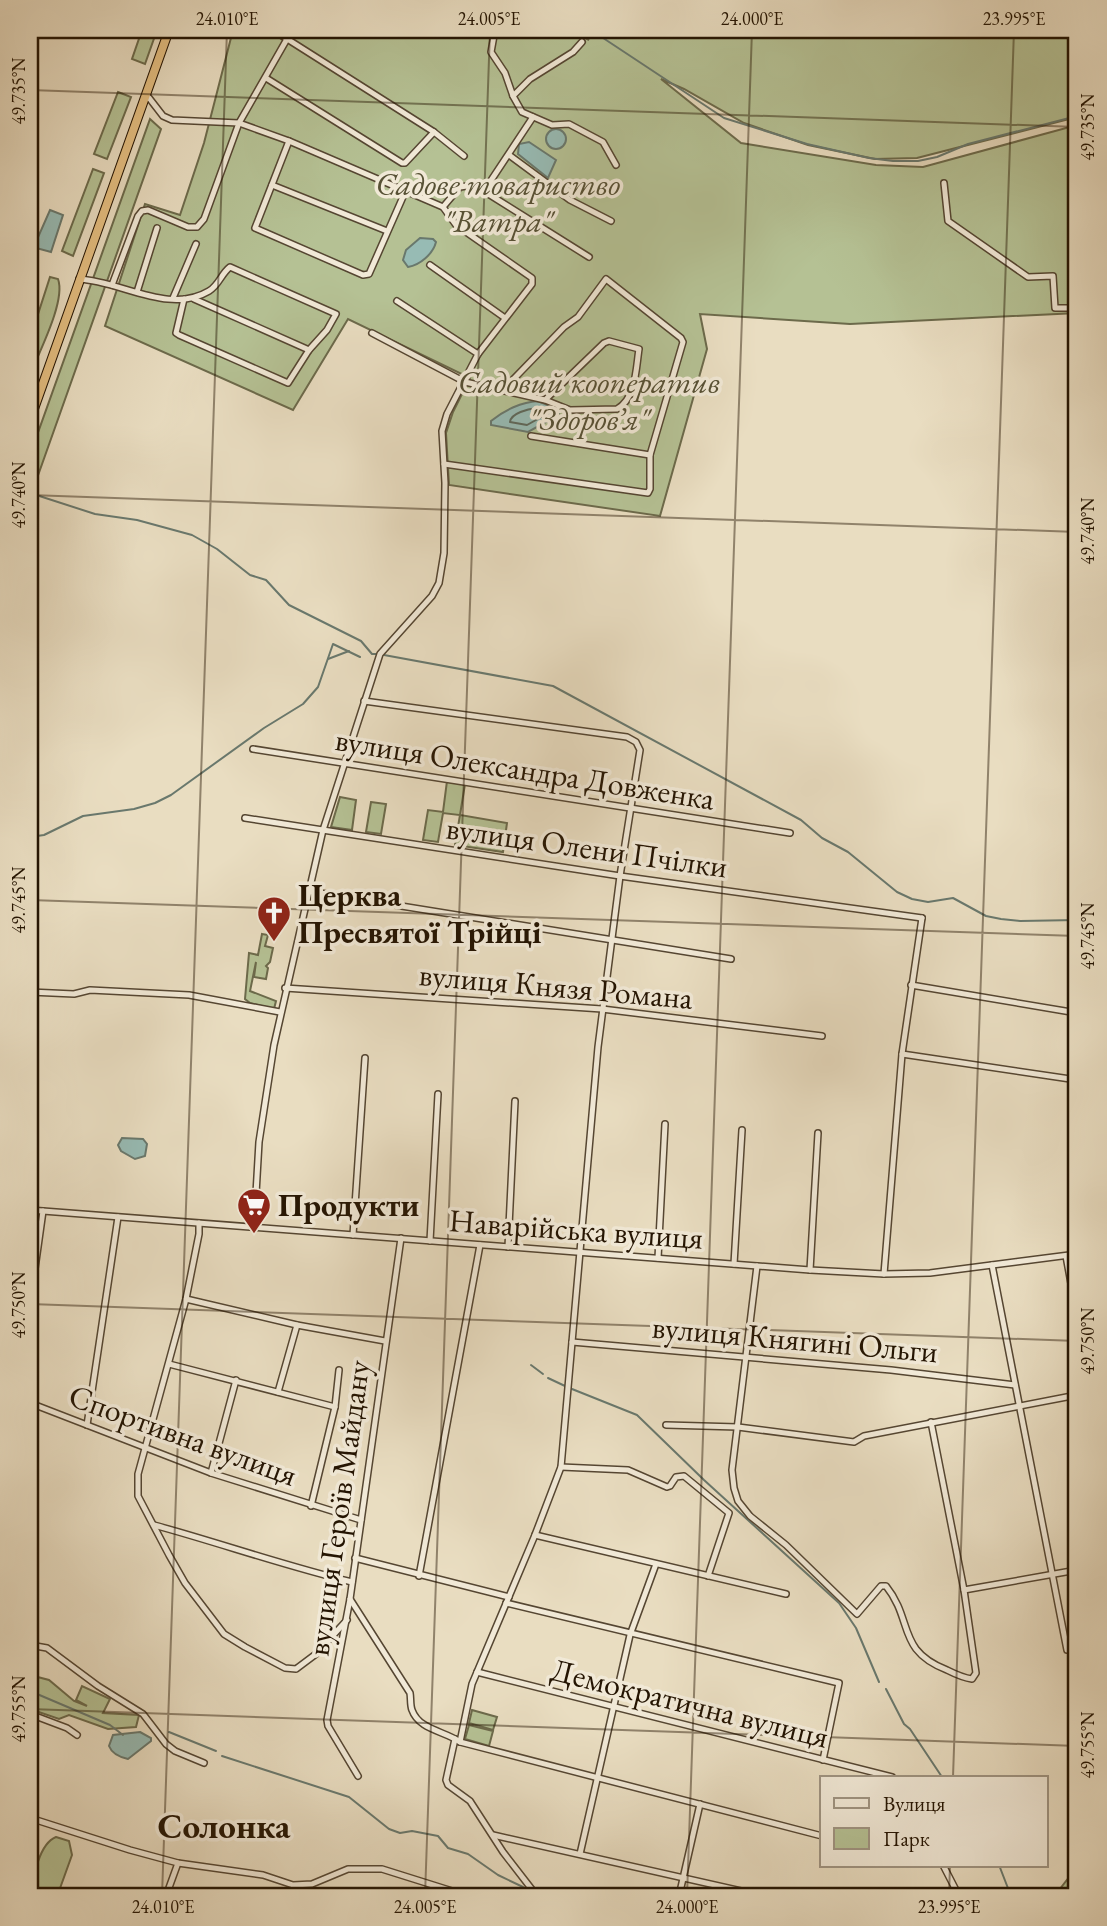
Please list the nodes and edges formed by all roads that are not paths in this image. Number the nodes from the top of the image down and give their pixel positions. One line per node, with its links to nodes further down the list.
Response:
1 (169, 30): 7 (highway)
2 (273, 30): 4 (street)
3 (495, 30): 8 (street)
4 (287, 39): 6 (street); 11 (street)
5 (582, 42): 8 (street)
6 (265, 78): 10 (street); 11 (street)
7 (146, 94): 10 (street); 27 (highway)
8 (513, 96): 9 (street)
9 (533, 117): 13 (street); 15 (street)
10 (239, 123): 12 (street); 28 (street)
11 (434, 132): 14 (street)
12 (289, 141): 17 (street); 18 (street)
13 (509, 155): 19 (street); 21 (street)
14 (464, 156)
15 (616, 165)
16 (944, 183): 34 (street)
17 (272, 185): 23 (street); 23 (street)
18 (406, 190): 20 (street); 23 (street)
19 (484, 191): 20 (street); 25 (street)
20 (443, 207): 35 (street)
21 (611, 221)
22 (157, 228): 29 (street)
23 (387, 231)
24 (196, 244): 30 (street)
25 (589, 257)
26 (430, 265): 35 (street)
27 (79, 279): 28 (street); 42 (highway)
28 (112, 285): 29 (street)
29 (137, 292): 30 (street)
30 (173, 298): 31 (street)
31 (184, 299): 32 (street); 37 (street)
32 (194, 299): 37 (street); 37 (street)
33 (397, 301): 38 (street)
34 (1077, 308)
35 (506, 318): 38 (street)
36 (372, 333): 39 (street)
37 (309, 350)
38 (478, 354): 39 (street)
39 (465, 382): 40 (street); 45 (street)
40 (503, 390): 41 (street); 44 (street)
41 (545, 400): 41 (street)
42 (30, 420)
43 (531, 436): 44 (street)
44 (650, 455): 45 (street)
45 (444, 464): 46 (street)
46 (364, 701): 48 (street); 49 (street)
47 (253, 749): 48 (street, вулиця Олександра Довженка)
48 (345, 763): 49 (street, вулиця Олександра Довженка); 51 (street)
49 (631, 808): 52 (street, вулиця Олександра Довженка); 53 (street)
50 (246, 818): 51 (street, вулиця Олени Пчілки)
51 (323, 830): 53 (street, вулиця Олени Пчілки); 54 (street)
52 (790, 833)
53 (620, 876): 55 (street); 57 (street, вулиця Олени Пчілки)
54 (309, 891): 55 (street); 58 (street)
55 (611, 940): 56 (street); 60 (street)
56 (731, 959)
57 (911, 985): 62 (street); 64 (street)
58 (285, 988): 60 (street, вулиця Князя Романа); 61 (street)
59 (30, 992): 61 (street)
60 (602, 1009): 63 (street, вулиця Князя Романа); 82 (street)
61 (280, 1012): 76 (street)
62 (1077, 1013)
63 (822, 1036)
64 (902, 1054): 66 (street); 90 (street)
65 (365, 1058): 77 (street)
66 (1077, 1080)
67 (438, 1094): 79 (street)
68 (515, 1101): 81 (street)
69 (665, 1124): 85 (street)
70 (741, 1130): 86 (street)
71 (818, 1133): 89 (street)
72 (30, 1210): 73 (street, Наварійська вулиця)
73 (43, 1211): 74 (street, Наварійська вулиця); 92 (street)
74 (118, 1217): 75 (street, Наварійська вулиця); 108 (street)
75 (199, 1223): 76 (street, Наварійська вулиця); 91 (street)
76 (254, 1228): 77 (street, Наварійська вулиця)
77 (354, 1235): 78 (street, Наварійська вулиця)
78 (401, 1238): 79 (street, Наварійська вулиця); 95 (street, вулиця Героїв Майдану)
79 (430, 1241): 80 (street, Наварійська вулиця)
80 (480, 1245): 81 (street, Наварійська вулиця); 122 (street)
81 (508, 1247): 82 (street, Наварійська вулиця)
82 (581, 1253): 85 (street, Наварійська вулиця); 96 (street)
83 (1077, 1254): 84 (street, Наварійська вулиця)
84 (1066, 1256): 87 (street, Наварійська вулиця); 93 (street)
85 (659, 1258): 86 (street, Наварійська вулиця)
86 (734, 1264): 88 (street, Наварійська вулиця)
87 (992, 1265): 90 (street, Наварійська вулиця); 101 (street)
88 (757, 1266): 89 (street, Наварійська вулиця); 97 (street)
89 (810, 1270): 90 (street, Наварійська вулиця)
90 (884, 1274)
91 (186, 1299): 94 (street); 98 (street)
92 (30, 1304)
93 (1077, 1315)
94 (297, 1325): 95 (street); 102 (street)
95 (386, 1340): 115 (street, вулиця Героїв Майдану)
96 (572, 1342): 97 (street, вулиця Княгині Ольги); 112 (street)
97 (747, 1357): 101 (street, вулиця Княгині Ольги); 110 (street)
98 (169, 1364): 100 (street); 111 (street)
99 (339, 1370): 105 (street)
100 (236, 1380): 102 (street); 113 (street)
101 (1015, 1385): 106 (street)
102 (278, 1392): 105 (street)
103 (1077, 1395): 106 (street)
104 (30, 1403): 108 (street, Спортивна вулиця)
105 (335, 1406): 114 (street)
106 (1018, 1406): 107 (street); 121 (street)
107 (931, 1422): 110 (street); 125 (street)
108 (87, 1425): 111 (street, Спортивна вулиця)
109 (666, 1425): 110 (street)
110 (738, 1427): 125 (street)
111 (145, 1448): 113 (street, Спортивна вулиця); 116 (street)
112 (561, 1467): 117 (street); 123 (street)
113 (211, 1473): 114 (street, Спортивна вулиця)
114 (311, 1506): 115 (street, Спортивна вулиця)
115 (361, 1520): 118 (street, вулиця Героїв Майдану)
116 (154, 1525): 124 (street); 129 (street)
117 (535, 1535): 119 (street); 128 (street)
118 (355, 1558): 122 (street); 124 (street, вулиця Героїв Майдану)
119 (656, 1564): 123 (street); 130 (street)
120 (1077, 1570): 121 (street)
121 (1052, 1575): 125 (street); 132 (street)
122 (419, 1576): 128 (street)
123 (708, 1576): 126 (street)
124 (352, 1582): 127 (street, вулиця Героїв Майдану)
125 (964, 1590)
126 (786, 1594)
127 (350, 1599): 129 (street, вулиця Героїв Майдану); 137 (street)
128 (508, 1600): 130 (street); 133 (street)
129 (346, 1620): 140 (street, вулиця Героїв Майдану)
130 (630, 1635): 134 (street); 138 (street)
131 (30, 1645): 139 (street)
132 (1067, 1650)
133 (477, 1672): 134 (street, Демократична вулиця); 137 (street)
134 (612, 1706): 138 (street, Демократична вулиця); 142 (street)
135 (30, 1714): 136 (street)
136 (77, 1735)
137 (458, 1740): 142 (street); 145 (street)
138 (823, 1760): 141 (street, Демократична вулиця)
139 (204, 1763)
140 (358, 1776)
141 (888, 1776)
142 (598, 1778): 143 (street); 147 (street)
143 (700, 1804): 146 (street); 150 (street)
144 (30, 1818): 148 (street)
145 (493, 1835): 147 (street); 153 (street)
146 (820, 1835)
147 (580, 1854): 150 (street)
148 (178, 1863): 151 (street); 152 (street)
149 (944, 1867): 156 (street)
150 (683, 1877): 154 (street); 155 (street)
151 (166, 1896)
152 (468, 1896)
153 (537, 1896)
154 (679, 1896)
155 (764, 1896)
156 (959, 1896)

